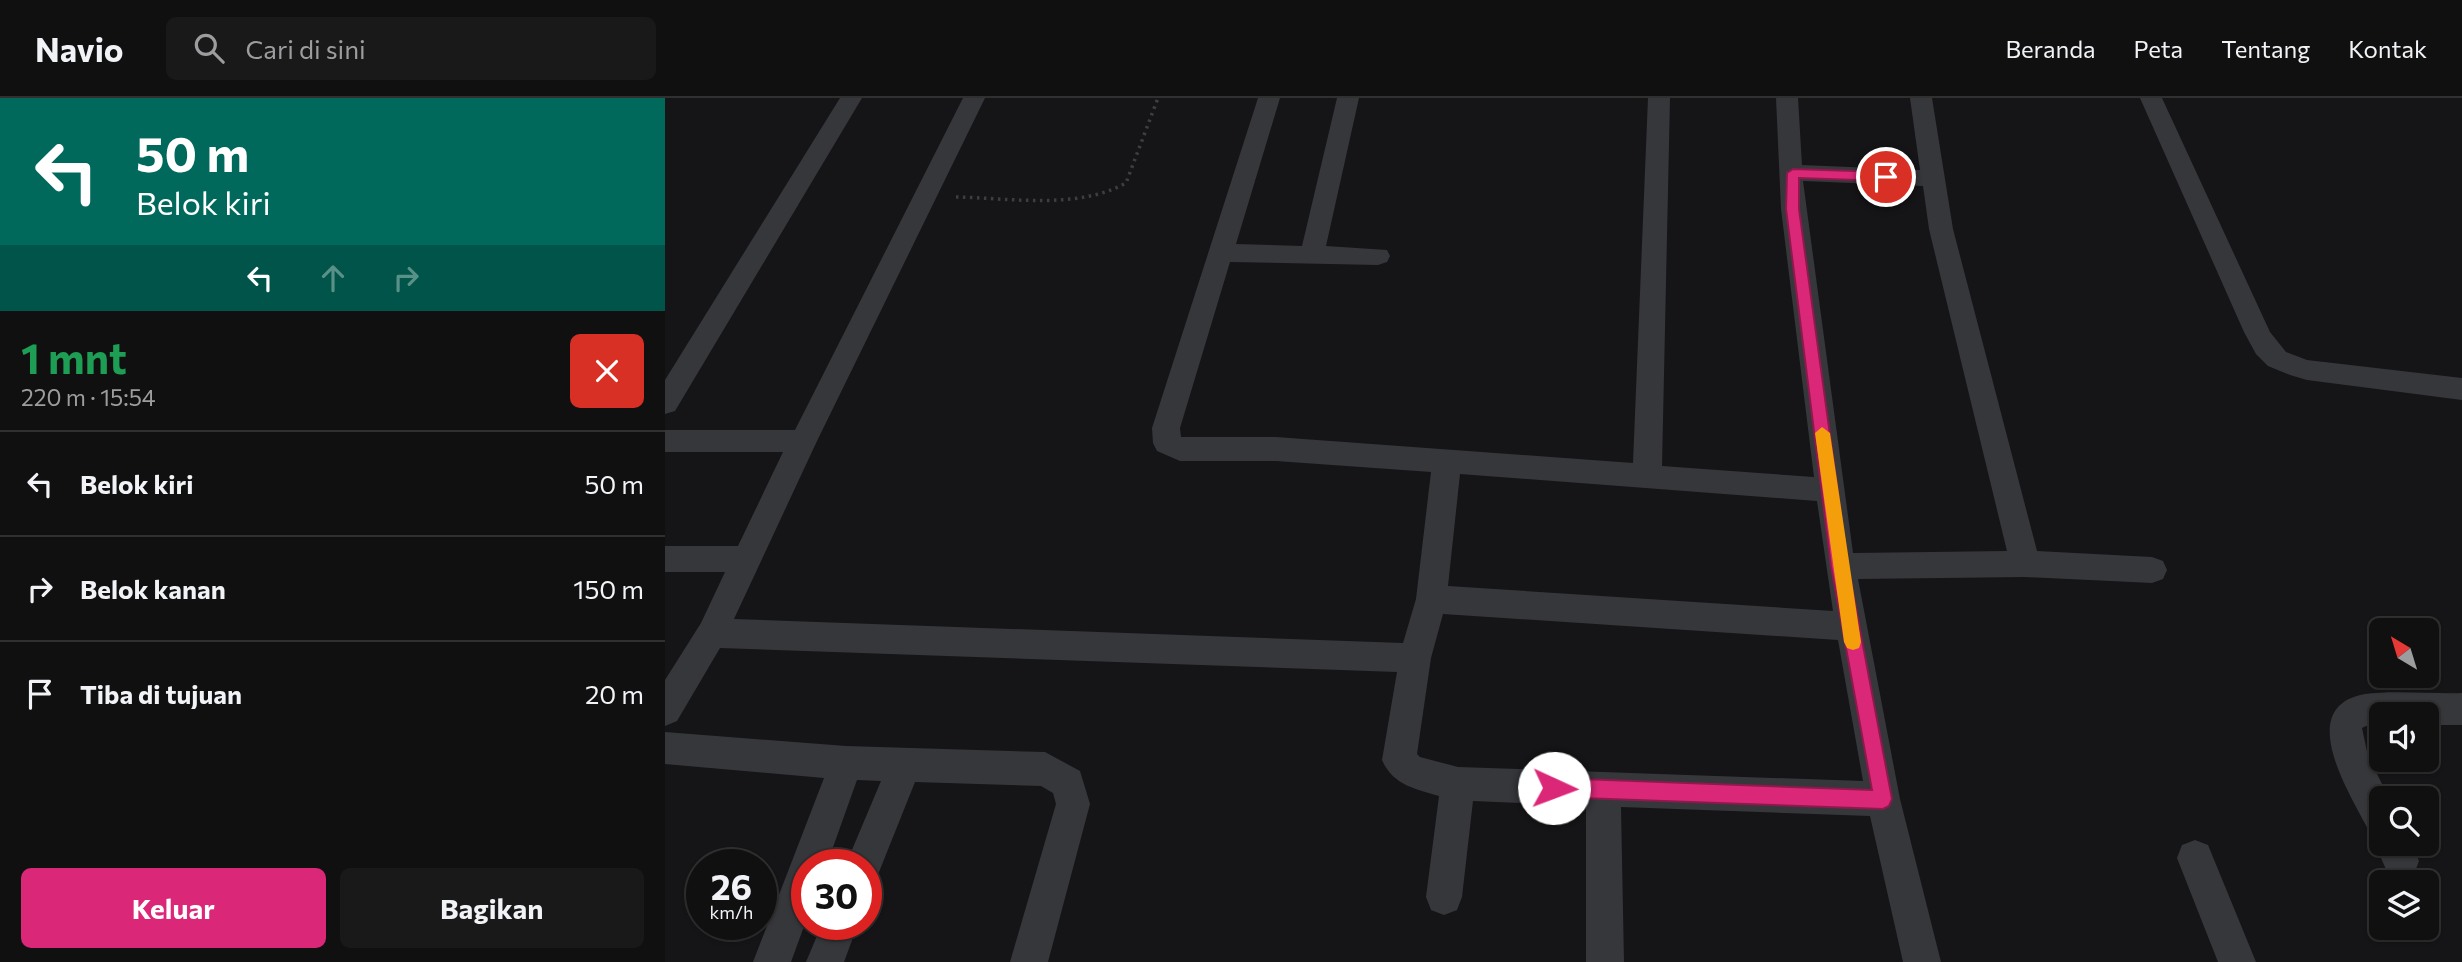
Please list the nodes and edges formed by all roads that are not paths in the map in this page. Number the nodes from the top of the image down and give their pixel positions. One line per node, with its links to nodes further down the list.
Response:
1 (851, 98): 15 (street)
2 (974, 98): 17 (street)
3 (1269, 98): 11 (street)
4 (1348, 98): 12 (street)
5 (1659, 98): 19 (street)
6 (1787, 98): 9 (street)
7 (1921, 98): 10 (street)
8 (2151, 98): 14 (street)
9 (1793, 173): 10 (street); 20 (street)
10 (1933, 178): 23 (street)
11 (1222, 253): 12 (street); 18 (street)
12 (1312, 254): 13 (street)
13 (1378, 256)
14 (2462, 389)
15 (665, 403)
16 (665, 441): 17 (street)
17 (803, 441): 22 (street)
18 (1447, 462): 19 (street); 26 (street)
19 (1647, 477): 20 (street)
20 (1830, 490): 24 (street)
21 (665, 559): 22 (street)
22 (748, 559): 28 (street)
23 (2025, 564): 24 (street); 25 (street)
24 (1840, 566): 27 (street)
25 (2152, 570)
26 (1431, 599): 27 (street); 29 (street)
27 (1849, 626): 38 (street)
28 (712, 633): 29 (street); 30 (street)
29 (1415, 658): 35 (street)
30 (668, 699)
31 (2462, 709): 37 (street)
32 (665, 748): 33 (street)
33 (846, 764): 34 (street); 39 (street)
34 (905, 765): 40 (street); 47 (street)
35 (1458, 784): 36 (street); 42 (street)
36 (1603, 789): 38 (street); 48 (street)
37 (2369, 793)
38 (1883, 799): 49 (street)
39 (815, 849)
40 (870, 849)
41 (2195, 858): 50 (street)
42 (1444, 897)
43 (791, 912): 45 (street)
44 (834, 940): 46 (street)
45 (772, 962)
46 (825, 962)
47 (1030, 962)
48 (1605, 962)
49 (1922, 962)
50 (2237, 962)

